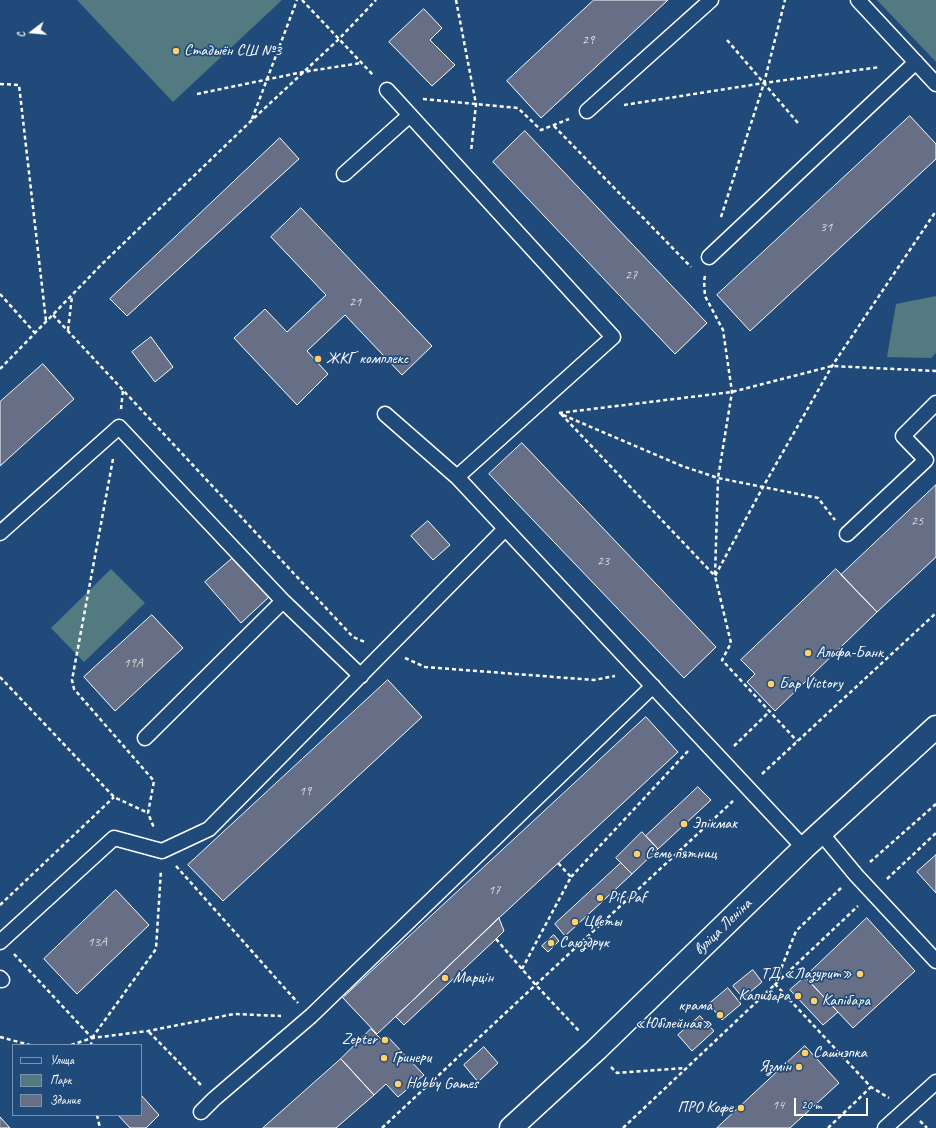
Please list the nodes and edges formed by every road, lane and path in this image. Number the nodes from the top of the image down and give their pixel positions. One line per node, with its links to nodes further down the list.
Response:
1 (297, 0): 13 (path)
2 (302, 0): 8 (path)
3 (376, 0): 8 (path)
4 (456, 0): 25 (path)
5 (711, 0): 19 (lane)
6 (785, 0): 14 (path)
7 (858, 0): 10 (lane)
8 (339, 39): 12 (path)
9 (727, 40): 14 (path)
10 (916, 62): 16 (lane); 27 (lane)
11 (361, 63): 12 (path)
12 (303, 72): 13 (path); 21 (path)
13 (266, 80): 18 (path); 21 (path)
14 (764, 83): 22 (path)
15 (0, 84): 34 (path)
16 (936, 84)
17 (387, 90): 20 (lane)
18 (197, 94)
19 (587, 111)
20 (410, 115): 24 (lane); 25 (lane)
21 (251, 121): 32 (path)
22 (798, 123)
23 (554, 126): 28 (path)
24 (344, 174)
25 (468, 179): 43 (lane)
26 (936, 211): 37 (path)
27 (709, 257)
28 (693, 270)
29 (698, 275): 30 (path)
30 (704, 281)
31 (0, 294): 36 (path)
32 (72, 295): 33 (path); 35 (path)
33 (53, 315): 34 (path); 35 (path)
34 (46, 322): 36 (path)
35 (68, 331): 40 (path)
36 (35, 333): 38 (path)
37 (832, 366): 39 (path); 41 (path); 49 (path)
38 (0, 369)
39 (936, 371)
40 (123, 390): 46 (path); 55 (path)
41 (732, 392): 45 (path); 48 (path)
42 (936, 403): 52 (lane)
43 (535, 408): 45 (path); 47 (lane)
44 (385, 414): 47 (lane)
45 (561, 414): 48 (path); 53 (path)
46 (118, 428): 51 (lane); 54 (lane); 67 (path)
47 (457, 477): 50 (lane)
48 (718, 478): 49 (path); 53 (path)
49 (763, 487): 52 (path); 53 (path)
50 (505, 529): 55 (lane); 56 (lane)
51 (0, 533)
52 (847, 534)
53 (715, 576): 60 (path)
54 (283, 601): 57 (lane); 62 (lane)
55 (387, 650): 56 (path); 57 (lane)
56 (640, 672): 59 (lane)
57 (361, 676): 71 (lane)
58 (0, 677): 66 (path)
59 (653, 686): 63 (lane); 82 (lane)
60 (769, 712): 64 (path); 65 (path)
61 (936, 727): 68 (main road, вуліца Леніна)
62 (145, 738)
63 (701, 738): 65 (lane); 73 (path)
64 (797, 742)
65 (721, 759): 70 (lane)
66 (114, 797): 67 (path); 75 (path)
67 (148, 813): 71 (path)
68 (821, 833): 70 (main road, вуліца Леніна); 74 (lane)
69 (936, 833): 74 (path)
70 (804, 848): 97 (main road, вуліца Леніна)
71 (162, 851): 78 (lane); 82 (path); 85 (path)
72 (558, 863): 73 (path)
73 (571, 876): 80 (path)
74 (873, 892): 79 (lane); 81 (path)
75 (0, 905)
76 (796, 931): 81 (path)
77 (496, 939): 80 (path)
78 (1, 941): 85 (path)
79 (936, 961)
80 (522, 969): 96 (path)
81 (775, 984): 90 (path); 98 (path)
82 (311, 1016): 83 (path); 91 (lane)
83 (148, 1032): 85 (path); 91 (path)
84 (0, 1037): 86 (path)
85 (92, 1038): 87 (path); 88 (path)
86 (26, 1044)
87 (74, 1044)
88 (91, 1044)
89 (936, 1082): 92 (lane)
90 (870, 1087): 92 (path); 99 (path)
91 (214, 1099): 93 (lane)
92 (907, 1108): 100 (lane); 101 (path)
93 (201, 1112)
94 (97, 1116): 95 (path)
95 (100, 1128)
96 (382, 1128)
97 (511, 1128)
98 (623, 1128)
99 (828, 1128)
100 (886, 1128)
101 (927, 1128)

